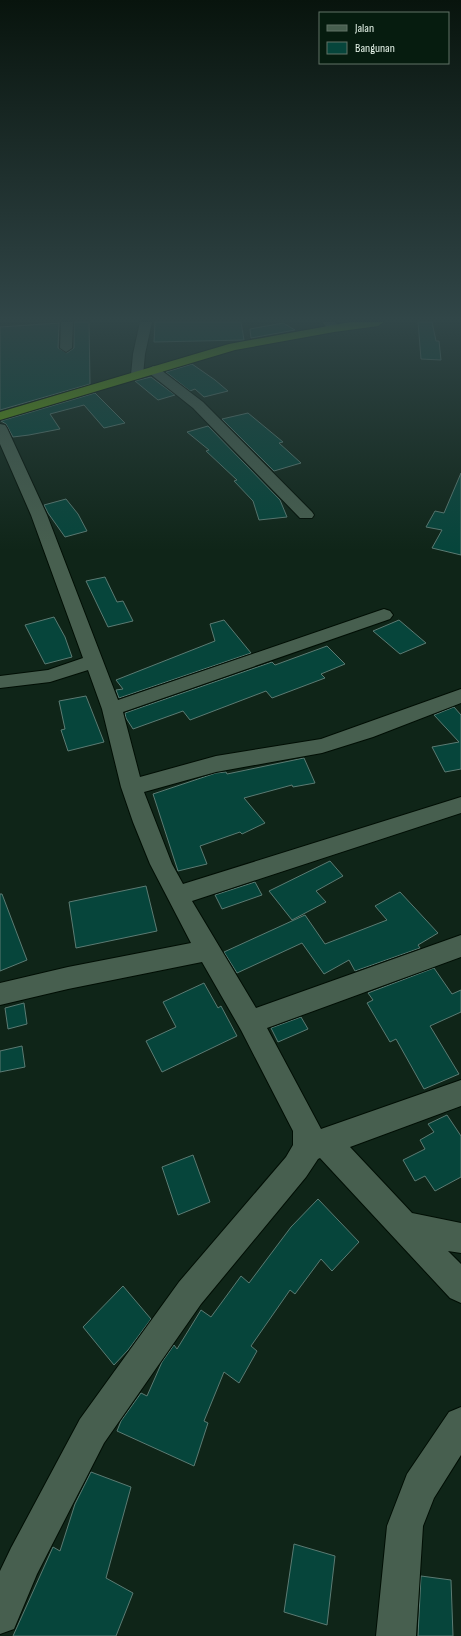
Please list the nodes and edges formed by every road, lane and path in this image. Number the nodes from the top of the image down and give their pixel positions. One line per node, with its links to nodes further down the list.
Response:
1 (63, 398): 3 (highway)
2 (189, 398): 4 (street)
3 (1, 418): 6 (street)
4 (306, 515)
5 (384, 614): 9 (street)
6 (94, 661): 7 (street); 9 (street)
7 (0, 682)
8 (461, 696): 10 (street)
9 (112, 708): 10 (street)
10 (132, 786): 12 (street)
11 (461, 805): 12 (street)
12 (177, 896): 14 (street)
13 (461, 946): 16 (street)
14 (209, 950): 15 (street); 16 (street)
15 (0, 994)
16 (250, 1022): 18 (street)
17 (461, 1093): 18 (street)
18 (316, 1145): 19 (street); 23 (street)
19 (403, 1226): 20 (street); 21 (street)
20 (461, 1238)
21 (461, 1287)
22 (461, 1424): 24 (street)
23 (0, 1615)
24 (396, 1636)

